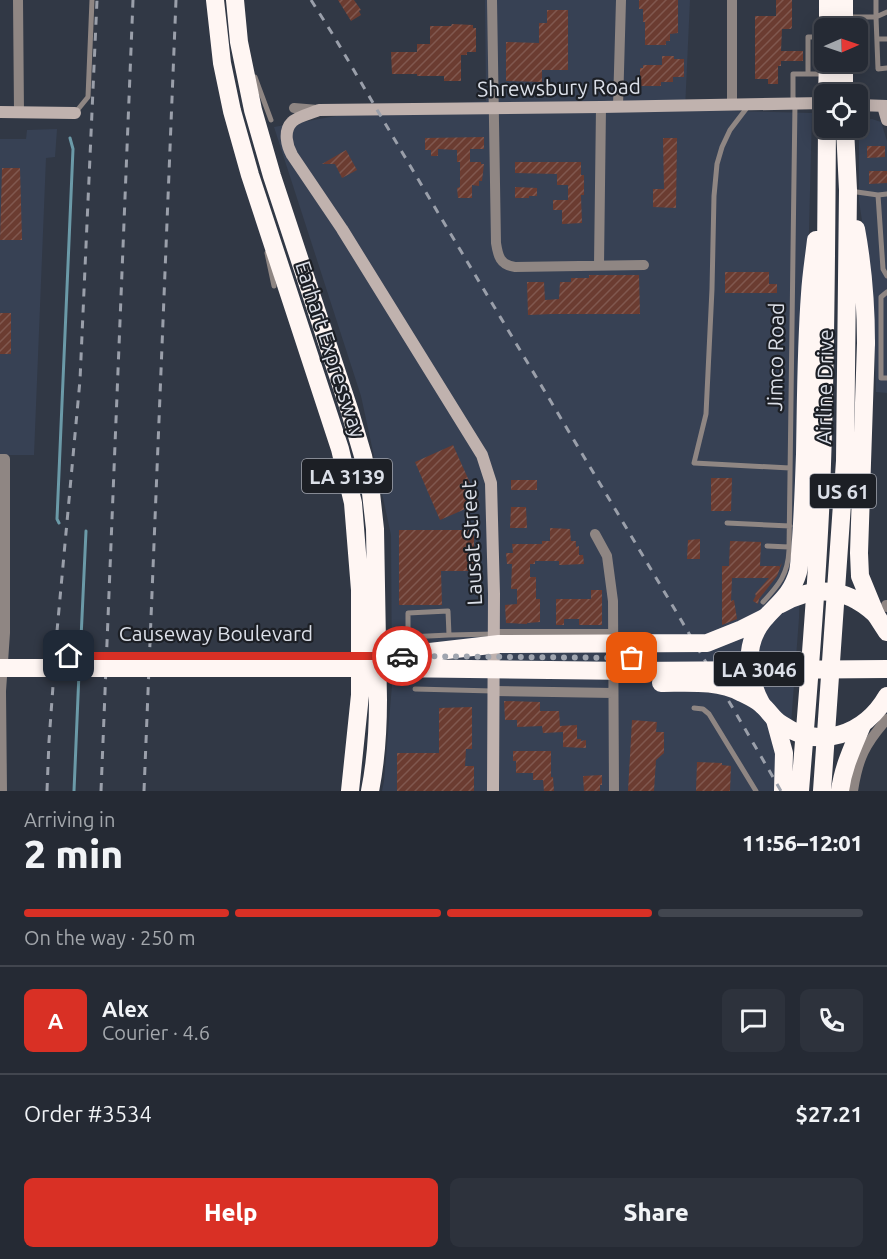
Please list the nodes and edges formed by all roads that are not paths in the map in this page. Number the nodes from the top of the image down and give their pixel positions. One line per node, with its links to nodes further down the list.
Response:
1 (18, 0): 34 (street)
2 (92, 0): 35 (lane)
3 (215, 0): 40 (highway, Earhart Expressway / LA 3139)
4 (492, 0): 31 (street)
5 (621, 0): 27 (street)
6 (732, 0): 24 (street)
7 (828, 0): 13 (highway)
8 (876, 0): 12 (lane)
9 (235, 1): 14 (lane); 82 (highway, Earhart Expressway / LA 3139)
10 (887, 12): 12 (lane)
11 (844, 15): 12 (lane)
12 (876, 17): 16 (lane)
13 (828, 18)
14 (244, 36)
15 (814, 37): 21 (lane)
16 (877, 39): 17 (lane); 18 (lane)
17 (887, 39)
18 (887, 69)
19 (253, 70): 36 (lane)
20 (815, 72): 21 (lane)
21 (808, 74): 22 (lane, Jimco Road)
22 (795, 103): 23 (street, Shrewsbury Road); 25 (street, Shrewsbury Road); 54 (lane, Jimco Road)
23 (814, 103)
24 (732, 104): 25 (street, Shrewsbury Road); 27 (street, Shrewsbury Road)
25 (750, 104): 54 (lane)
26 (868, 105): 28 (street)
27 (618, 106): 29 (street, Shrewsbury Road)
28 (885, 106): 37 (street)
29 (601, 107): 31 (street, Shrewsbury Road); 45 (street)
30 (294, 108): 32 (street, Shrewsbury Road)
31 (494, 108): 32 (street, Shrewsbury Road); 45 (street)
32 (319, 110): 63 (street, Lausat Street)
33 (0, 112): 34 (street)
34 (19, 112): 35 (street)
35 (75, 113)
36 (271, 120)
37 (887, 120)
38 (827, 138): 42 (highway, Airline Drive / US 61)
39 (845, 138): 41 (highway, Airline Drive / US 61)
40 (250, 174): 48 (lane); 81 (highway, Earhart Expressway / LA 3139)
41 (848, 190): 44 (lane); 53 (highway, Airline Drive / US 61); 61 (highway, bridge)
42 (826, 191): 60 (highway); 87 (highway, Airline Drive / US 61)
43 (887, 194): 44 (lane)
44 (878, 195): 47 (lane)
45 (599, 265): 46 (street)
46 (644, 265)
47 (887, 276)
48 (273, 286)
49 (887, 292): 50 (lane)
50 (887, 378)
51 (2, 459): 62 (street)
52 (871, 460): 53 (lane)
53 (845, 461): 88 (highway, Airline Drive / US 61)
54 (790, 468): 56 (lane, Jimco Road)
55 (727, 524): 56 (lane)
56 (790, 526): 59 (lane, Jimco Road)
57 (595, 534): 64 (street)
58 (767, 546): 59 (lane)
59 (789, 547): 60 (lane, Jimco Road)
60 (770, 608): 61 (highway, bridge); 68 (highway, bridge); 76 (highway, bridge)
61 (885, 620)
62 (3, 633): 72 (street)
63 (494, 634): 64 (street); 65 (lane); 73 (street, Lausat Street)
64 (612, 634): 74 (street)
65 (448, 635): 65 (lane)
66 (0, 656): 68 (highway, Causeway Boulevard / LA 3046)
67 (887, 657): 68 (highway, bridge)
68 (391, 662): 69 (highway, Causeway Boulevard / LA 3046, bridge); 70 (highway, Causeway Boulevard / LA 3046, bridge); 76 (highway, bridge)
69 (0, 668)
70 (887, 669)
71 (415, 689): 73 (lane)
72 (1, 691): 80 (street)
73 (493, 691): 74 (street); 83 (street, Lausat Street)
74 (613, 693): 84 (street)
75 (887, 696): 78 (highway, bridge)
76 (762, 705): 79 (highway, bridge)
77 (694, 708): 85 (lane)
78 (877, 717): 79 (highway, bridge); 89 (highway); 90 (street)
79 (775, 720): 86 (highway)
80 (2, 791)
81 (350, 791)
82 (370, 791)
83 (493, 791)
84 (614, 791)
85 (756, 791)
86 (783, 791)
87 (800, 791)
88 (822, 791)
89 (840, 791)
90 (853, 791)

